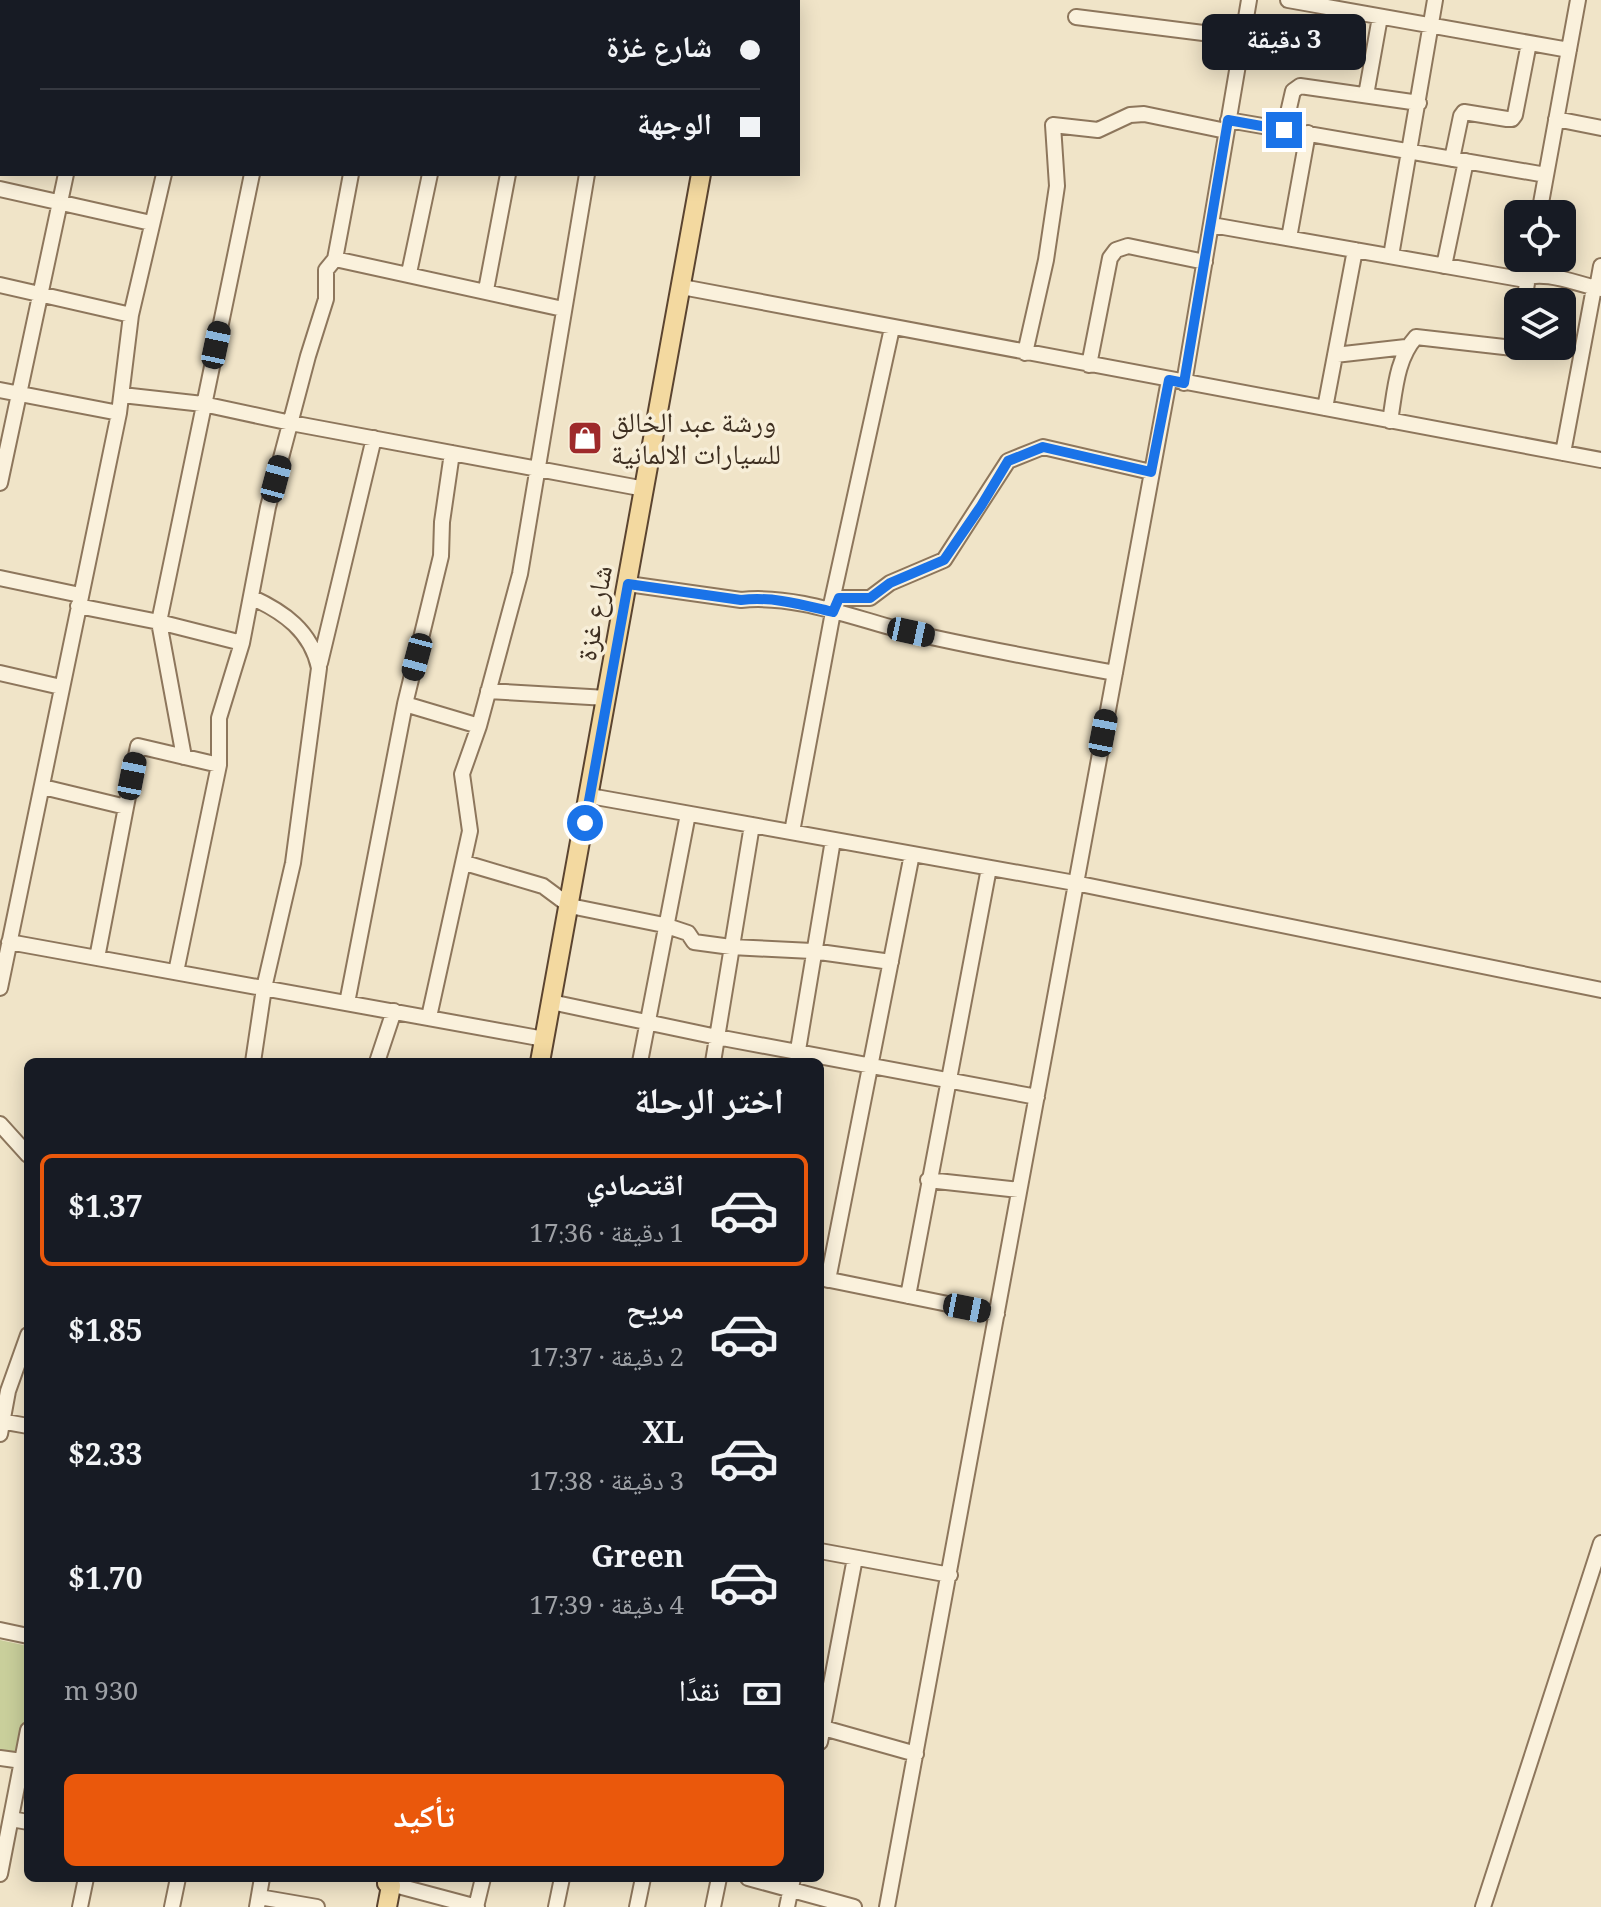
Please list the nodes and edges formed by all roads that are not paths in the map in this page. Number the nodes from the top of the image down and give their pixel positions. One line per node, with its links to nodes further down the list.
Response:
1 (1249, 0): 8 (street)
2 (1288, 0): 6 (street)
3 (1435, 0): 7 (street)
4 (1578, 0): 10 (street)
5 (1076, 17): 8 (street)
6 (1380, 17): 7 (street); 11 (street)
7 (1432, 26): 9 (street); 12 (street)
8 (1243, 38): 14 (street)
9 (1529, 43): 10 (street); 19 (street)
10 (1569, 50): 13 (street)
11 (1366, 95): 12 (street); 16 (street)
12 (1419, 103): 18 (street)
13 (1556, 119): 15 (street); 20 (street)
14 (1227, 126): 16 (street); 33 (street); 55 (street)
15 (1601, 128)
16 (1284, 130): 17 (street)
17 (1308, 133): 18 (street); 34 (street)
18 (1411, 152): 19 (street); 36 (street)
19 (1459, 160): 20 (street); 39 (street)
20 (1546, 175): 30 (street)
21 (66, 176): 31 (street)
22 (163, 176): 32 (street)
23 (252, 176): 62 (street)
24 (351, 176): 37 (street)
25 (430, 176): 42 (street)
26 (508, 176): 48 (street)
27 (587, 176): 50 (street)
28 (701, 176): 45 (main road, شارع غزة)
29 (0, 189): 31 (street)
30 (1542, 200)
31 (60, 202): 32 (street); 49 (street)
32 (151, 223): 51 (street)
33 (1212, 225): 34 (street); 38 (street)
34 (1289, 238): 35 (street)
35 (1355, 250): 36 (street); 56 (street)
36 (1391, 256): 39 (street)
37 (335, 259): 42 (street); 66 (street)
38 (1205, 262): 57 (street); 58 (street)
39 (1444, 266): 43 (street)
40 (1601, 266): 47 (street)
41 (1529, 272): 43 (street)
42 (409, 273): 48 (street)
43 (1528, 276): 46 (street); 47 (street)
44 (0, 285): 49 (street)
45 (682, 287): 52 (street); 74 (main road, شارع غزة)
46 (1526, 288)
47 (1597, 288): 69 (street)
48 (486, 290): 50 (street)
49 (40, 292): 51 (street); 60 (street)
50 (563, 309): 71 (street)
51 (131, 315): 61 (street)
52 (892, 328): 55 (street); 79 (street)
53 (1406, 347): 54 (street); 56 (street); 65 (street)
54 (1504, 347)
55 (1025, 353): 57 (street)
56 (1335, 355): 63 (street)
57 (1089, 365): 58 (street)
58 (1177, 382): 63 (street); 72 (street)
59 (0, 390): 60 (street)
60 (19, 395): 64 (street); 73 (street)
61 (122, 395): 62 (street); 64 (street)
62 (203, 404): 66 (street); 80 (street)
63 (1325, 408): 65 (street)
64 (119, 413): 78 (street)
65 (1390, 421): 69 (street)
66 (291, 423): 67 (street); 77 (street)
67 (374, 438): 68 (street); 82 (street)
68 (452, 453): 71 (street); 88 (street)
69 (1563, 453): 70 (street)
70 (1601, 460)
71 (537, 468): 74 (street); 86 (street)
72 (1151, 472): 79 (street); 84 (street)
73 (0, 483)
74 (645, 489): 76 (main road, شارع غزة)
75 (0, 578): 78 (street)
76 (628, 584): 79 (street); 87 (main road, شارع غزة)
77 (251, 597): 81 (street); 82 (street)
78 (79, 600): 80 (street); 85 (street)
79 (832, 612): 84 (street); 97 (street)
80 (159, 622): 81 (street); 90 (street)
81 (242, 643): 91 (street)
82 (319, 668): 113 (street)
83 (0, 673): 85 (street)
84 (1115, 673): 102 (street)
85 (61, 687): 92 (street)
86 (488, 691): 87 (street); 89 (street)
87 (607, 698): 93 (main road, شارع غزة)
88 (405, 704): 89 (street); 116 (street)
89 (479, 726): 100 (street)
90 (184, 757): 91 (street); 94 (street)
91 (219, 765): 111 (street)
92 (43, 787): 94 (street); 105 (street)
93 (590, 796): 95 (street); 103 (main road, شارع غزة)
94 (126, 807): 109 (street)
95 (688, 814): 96 (street); 104 (street)
96 (752, 825): 97 (street); 106 (street)
97 (792, 832): 98 (street)
98 (833, 840): 99 (street); 107 (street)
99 (912, 854): 101 (street); 110 (street)
100 (465, 863): 103 (street); 118 (street)
101 (989, 868): 102 (street); 130 (street)
102 (1075, 883): 114 (street); 131 (street)
103 (570, 906): 104 (street); 115 (main road, شارع غزة)
104 (664, 925): 106 (street); 119 (street)
105 (9, 942): 108 (street); 109 (street)
106 (731, 947): 107 (street); 120 (street)
107 (812, 951): 110 (street); 122 (street)
108 (3, 958): 112 (street)
109 (97, 958): 111 (street)
110 (891, 962): 129 (street)
111 (176, 972): 113 (street)
112 (0, 988)
113 (264, 988): 116 (street); 123 (street)
114 (1601, 990)
115 (551, 1002): 119 (street); 121 (main road, شارع غزة)
116 (347, 1003): 117 (street)
117 (394, 1011): 118 (street); 124 (street)
118 (429, 1017): 121 (street)
119 (648, 1023): 120 (street); 126 (street)
120 (717, 1037): 122 (street); 127 (street)
121 (544, 1039): 125 (main road, شارع غزة)
122 (797, 1057)
123 (254, 1058)
124 (378, 1058)
125 (541, 1058)
126 (641, 1058)
127 (714, 1058)
128 (824, 1060): 129 (street)
129 (870, 1066): 130 (street); 136 (street)
130 (949, 1079): 131 (street); 134 (street)
131 (1037, 1097): 135 (street)
132 (0, 1124): 133 (street)
133 (24, 1151)
134 (928, 1180): 135 (street); 137 (street)
135 (1019, 1190): 138 (street)
136 (824, 1279): 137 (street)
137 (908, 1296): 138 (street)
138 (997, 1314): 145 (street)
139 (24, 1346): 140 (street)
140 (1, 1425): 141 (street)
141 (24, 1426)
142 (1601, 1543): 180 (street)
143 (824, 1552): 144 (street)
144 (855, 1558): 145 (street); 148 (street)
145 (950, 1575): 152 (street)
146 (0, 1630): 147 (street)
147 (24, 1635)
148 (827, 1666): 149 (street)
149 (824, 1699)
150 (824, 1733): 152 (street)
151 (24, 1751): 154 (street)
152 (916, 1754): 179 (street)
153 (0, 1758): 154 (street)
154 (22, 1761): 155 (street)
155 (11, 1819): 156 (street); 157 (street)
156 (24, 1821)
157 (0, 1874)
158 (85, 1882): 169 (street)
159 (177, 1882): 170 (street)
160 (261, 1882): 168 (street)
161 (389, 1882): 172 (main road)
162 (391, 1882): 173 (street)
163 (482, 1882): 173 (street)
164 (561, 1882): 174 (street)
165 (642, 1882): 175 (street)
166 (718, 1882): 176 (street)
167 (792, 1884): 177 (street); 178 (street)
168 (258, 1902): 171 (street)
169 (80, 1907)
170 (172, 1907)
171 (317, 1907)
172 (387, 1907)
173 (476, 1907)
174 (556, 1907)
175 (637, 1907)
176 (713, 1907)
177 (787, 1907)
178 (854, 1907)
179 (887, 1907)
180 (1483, 1907)

